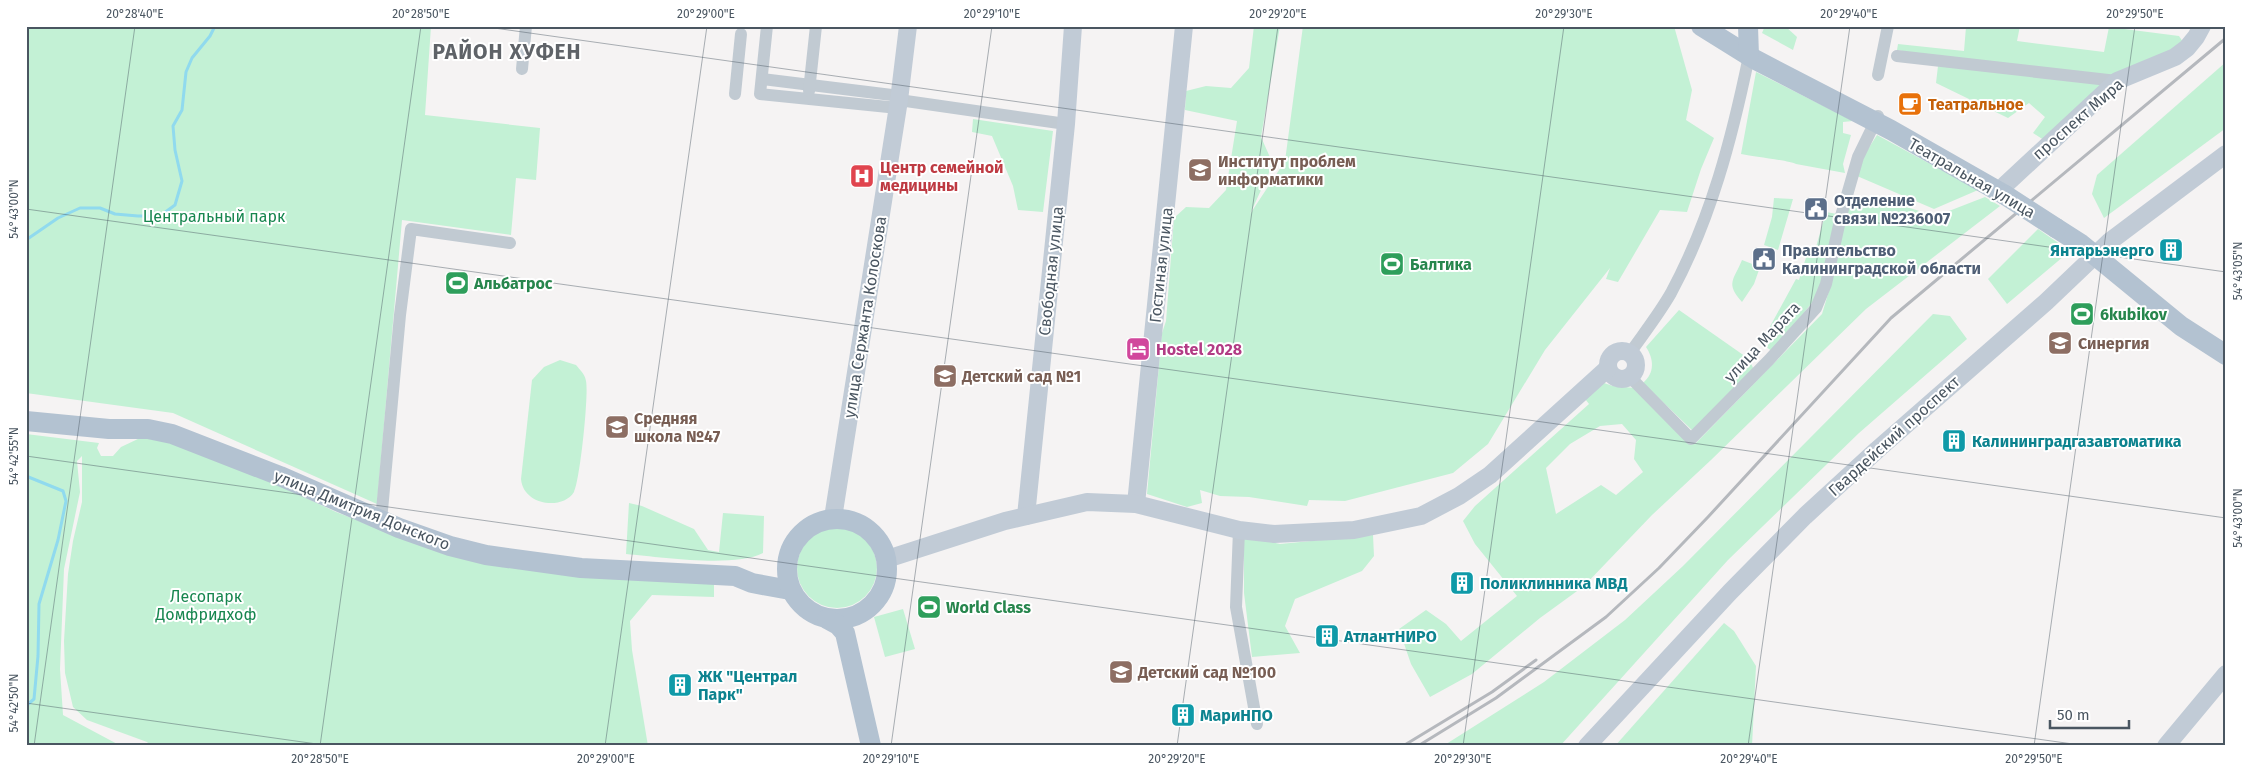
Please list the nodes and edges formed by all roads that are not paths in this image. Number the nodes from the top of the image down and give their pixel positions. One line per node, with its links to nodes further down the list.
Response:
1 (526, 26): 14 (street)
2 (767, 26): 16 (street)
3 (816, 26): 18 (street)
4 (908, 26): 21 (main road, улица Сержанта Колоскова)
5 (1073, 26): 23 (main road, Свободная улица)
6 (1184, 26): 34 (main road, Гостиная улица)
7 (1701, 26): 10 (main road, Театральная улица)
8 (1888, 26): 15 (street)
9 (2202, 26): 17 (main road, проспект Мира)
10 (1723, 31): 12 (main road, Театральная улица)
11 (741, 34): 19 (street)
12 (1749, 41): 22 (main road, Театральная улица); 29 (street)
13 (1897, 56): 17 (street)
14 (522, 69)
15 (1878, 75)
16 (762, 78): 18 (street); 20 (street)
17 (2117, 81): 25 (main road, проспект Мира)
18 (810, 84): 20 (street); 21 (street)
19 (735, 94)
20 (808, 99): 21 (street)
21 (899, 102): 23 (street); 36 (main road, улица Сержанта Колоскова)
22 (1877, 118): 25 (main road, Театральная улица); 32 (street, улица Марата)
23 (1066, 124): 35 (main road, Свободная улица)
24 (2226, 154): 27 (main road, Гвардейский проспект)
25 (2007, 189): 27 (main road, Театральная улица)
26 (510, 243): 37 (street)
27 (2099, 253): 28 (main road, Театральная улица); 30 (main road, Театральная улица); 49 (main road, Гвардейский проспект)
28 (2226, 343)
29 (1630, 352): 31 (main road); 32 (main road)
30 (2226, 355)
31 (1608, 368): 32 (main road); 38 (main road)
32 (1630, 377)
33 (26, 421): 37 (main road, улица Дмитрия Донского)
34 (1136, 504): 35 (main road); 38 (main road)
35 (1026, 516): 39 (main road)
36 (833, 518): 39 (main road); 40 (main road)
37 (382, 521): 41 (main road, улица Дмитрия Донского)
38 (1239, 530): 46 (street)
39 (887, 559): 43 (main road)
40 (786, 561): 41 (main road, улица Дмитрия Донского); 42 (main road)
41 (735, 576): 42 (main road, улица Дмитрия Донского)
42 (790, 590): 44 (main road)
43 (864, 611): 44 (main road); 48 (main road)
44 (827, 618): 47 (main road)
45 (2226, 674): 50 (main road)
46 (1257, 724)
47 (871, 746)
48 (882, 746)
49 (1587, 746)
50 (2166, 746)

